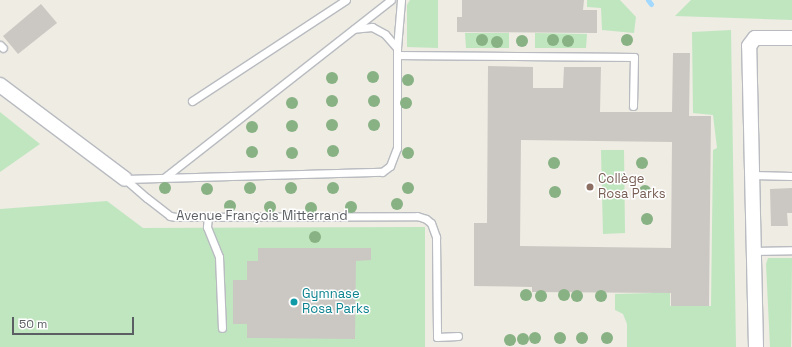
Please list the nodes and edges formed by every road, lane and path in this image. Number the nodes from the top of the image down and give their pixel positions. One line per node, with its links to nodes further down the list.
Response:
1 (346, 0): 8 (lane)
2 (391, 0): 4 (lane)
3 (401, 0): 6 (lane)
4 (354, 29): 6 (lane); 12 (lane)
5 (792, 38): 10 (street)
6 (397, 52): 9 (lane); 12 (lane)
7 (0, 85): 13 (street, Avenue François Mitterrand)
8 (192, 102)
9 (633, 106)
10 (752, 175): 11 (lane); 16 (street)
11 (792, 176)
12 (165, 177): 13 (lane)
13 (125, 179): 14 (lane, Avenue François Mitterrand)
14 (208, 217): 17 (lane); 18 (lane, Avenue François Mitterrand)
15 (792, 250): 16 (lane)
16 (753, 251): 19 (street)
17 (222, 328)
18 (458, 336)
19 (756, 347)

